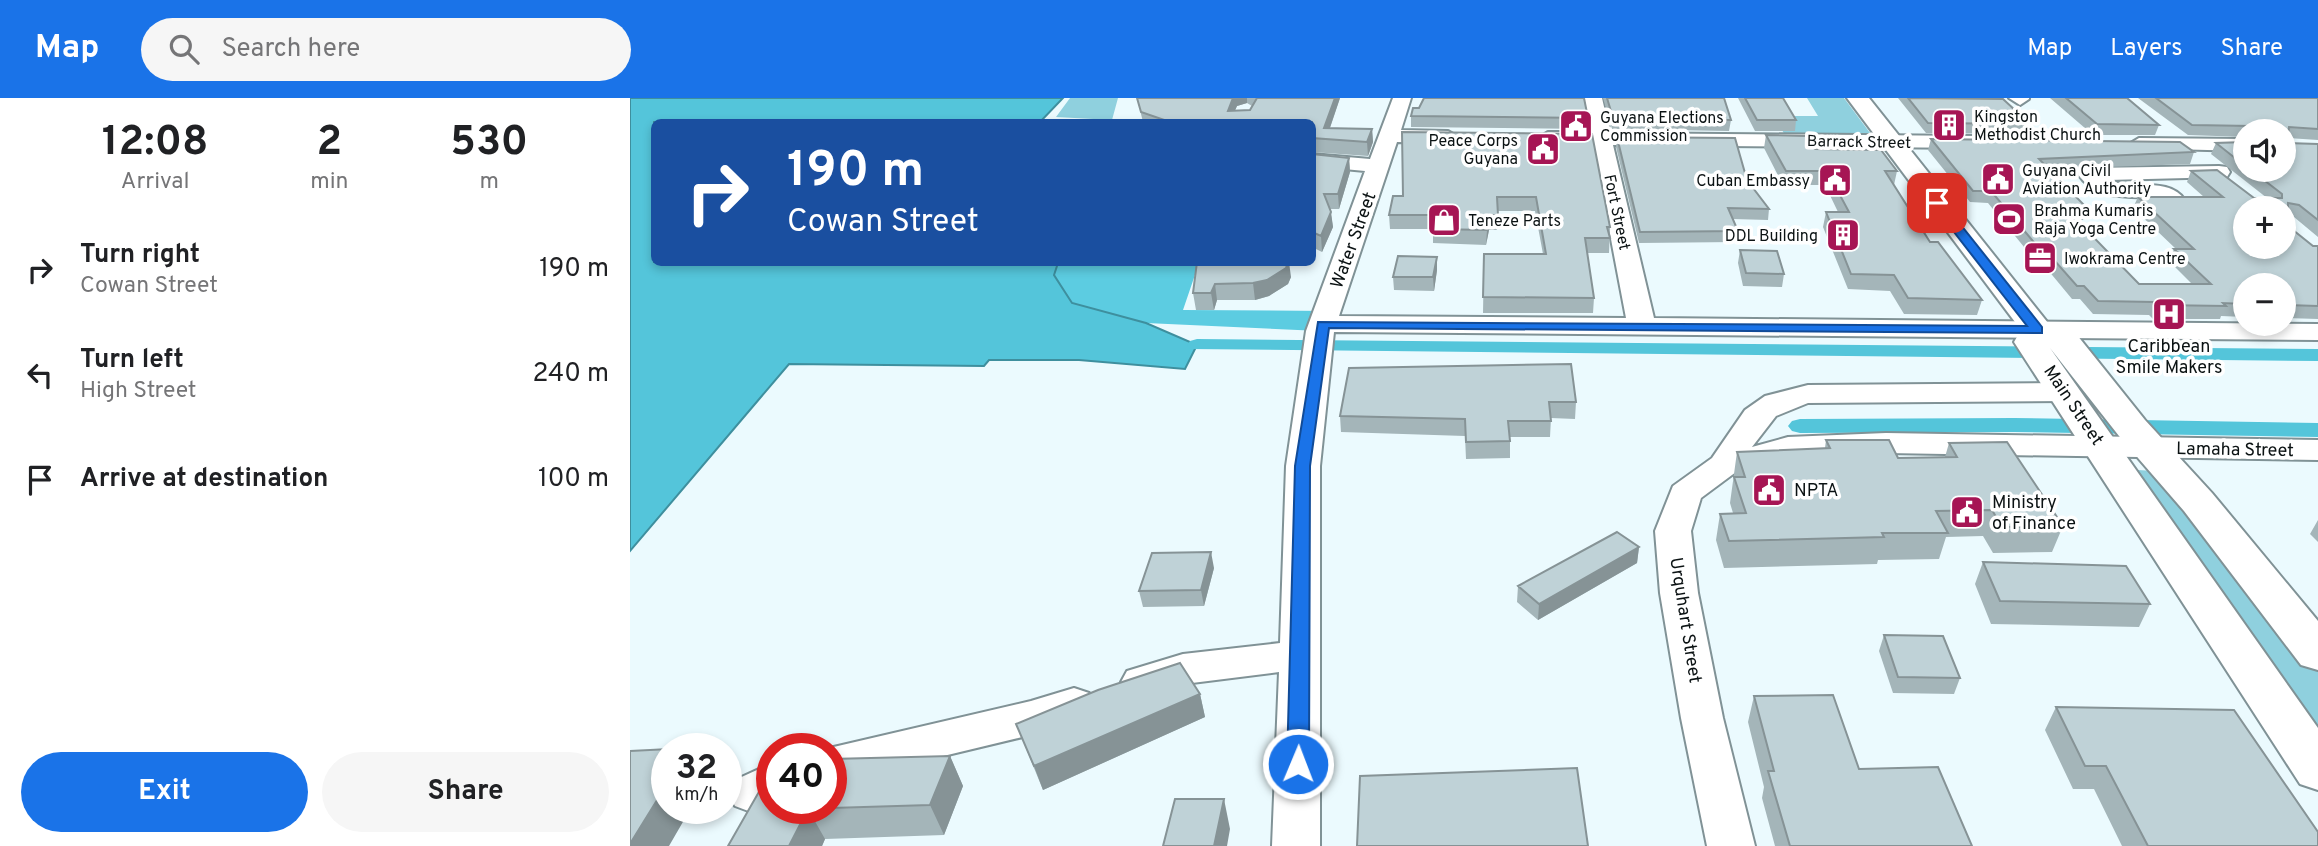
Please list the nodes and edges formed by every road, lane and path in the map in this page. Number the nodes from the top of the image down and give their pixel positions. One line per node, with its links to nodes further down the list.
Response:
1 (1402, 98): 5 (street, Water Street)
2 (1593, 98): 8 (street, Fort Street)
3 (1858, 98): 9 (main road)
4 (2153, 121): 12 (street)
5 (1389, 136): 6 (street); 15 (street, Water Street)
6 (1468, 137)
7 (1534, 138): 8 (street, Barrack Street)
8 (1601, 139): 9 (street, Barrack Street); 19 (street, Fort Street)
9 (1889, 141): 10 (street, Barrack Street); 21 (main road)
10 (1997, 142)
11 (2117, 144): 12 (street)
12 (2184, 145): 13 (street); 16 (street)
13 (2233, 145)
14 (1316, 161): 15 (street)
15 (1380, 165): 22 (street, Water Street)
16 (2219, 172): 17 (street); 18 (street)
17 (2237, 187)
18 (2174, 200)
19 (1642, 327): 21 (street); 22 (street)
20 (2318, 332): 21 (street)
21 (2044, 338): 23 (main road, Main Street); 24 (main road, Main Street)
22 (1319, 340): 28 (street, Water Street)
23 (2065, 392): 24 (main road, Main Street); 26 (street)
24 (2119, 439): 25 (street, Lamaha Street); 26 (street, Urquhart Street); 27 (main road, Main Street); 30 (main road, Main Street)
25 (2318, 450)
26 (1724, 465): 32 (street, Urquhart Street)
27 (2318, 653)
28 (1301, 655): 29 (street); 31 (street, Water Street)
29 (847, 761)
30 (2318, 769)
31 (1296, 846)
32 (1731, 846)

